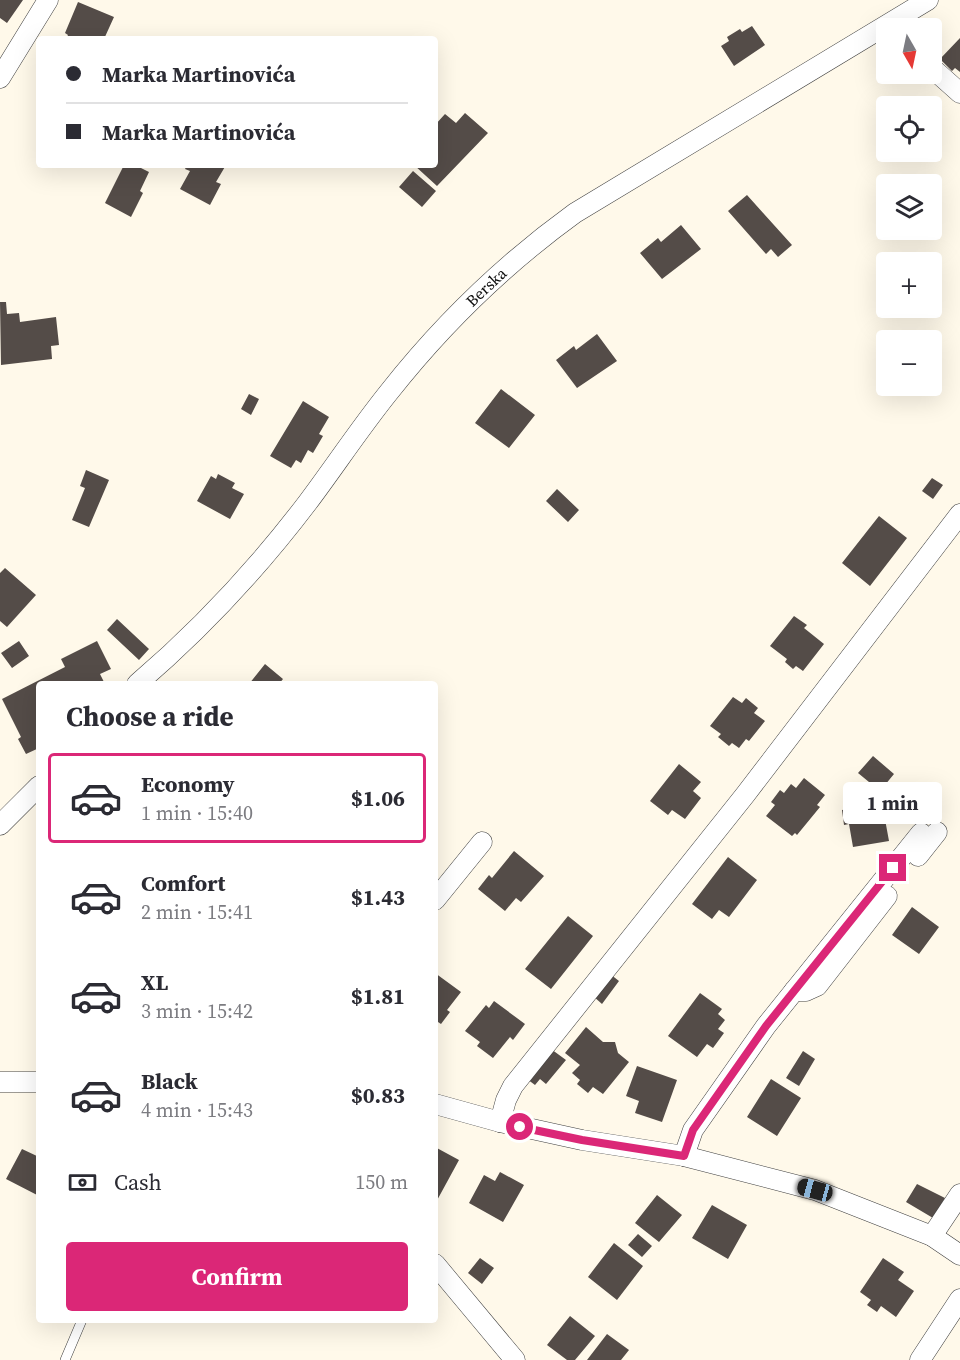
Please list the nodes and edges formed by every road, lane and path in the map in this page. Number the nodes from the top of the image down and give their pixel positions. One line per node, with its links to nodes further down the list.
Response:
1 (48, 0): 6 (street)
2 (928, 0): 3 (street, Berska)
3 (902, 18)
4 (876, 34): 9 (street, Berska)
5 (942, 77): 7 (street)
6 (0, 78)
7 (960, 93)
8 (960, 514): 18 (street)
9 (140, 681)
10 (36, 791): 11 (street)
11 (0, 825)
12 (929, 832): 19 (street)
13 (482, 842): 14 (street)
14 (438, 896)
15 (0, 1082): 16 (street)
16 (36, 1082)
17 (438, 1105): 18 (street)
18 (500, 1122): 19 (street)
19 (684, 1156): 21 (street)
20 (960, 1194): 21 (street)
21 (932, 1236): 22 (street)
22 (960, 1255)
23 (438, 1268): 27 (street)
24 (960, 1299): 28 (street)
25 (81, 1323): 26 (lane)
26 (65, 1360)
27 (515, 1360)
28 (920, 1360)

